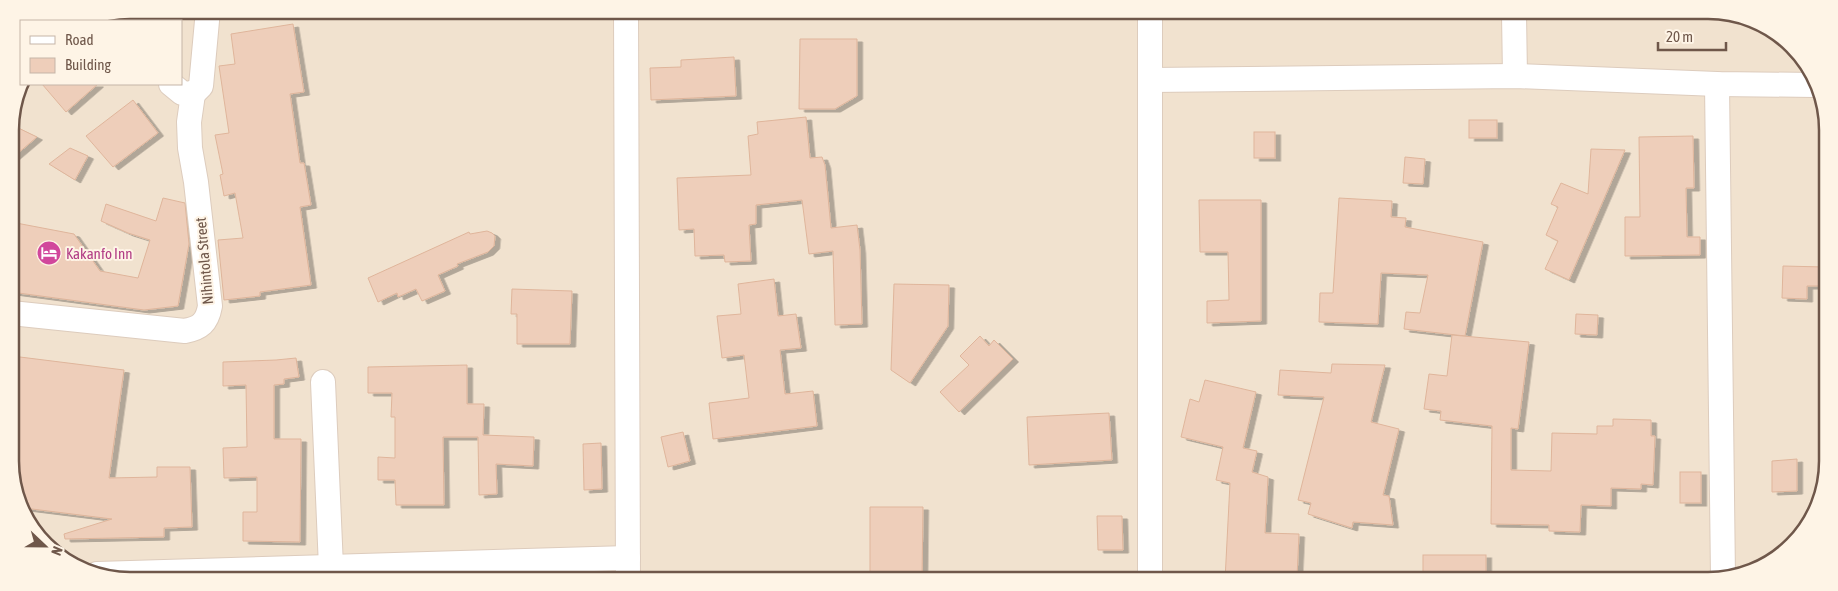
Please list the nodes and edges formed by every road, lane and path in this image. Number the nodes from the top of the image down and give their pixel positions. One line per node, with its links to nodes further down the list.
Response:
1 (207, 19): 10 (street, Nihintola Street)
2 (626, 19): 14 (street)
3 (1150, 19): 6 (street)
4 (1514, 19): 5 (street)
5 (1515, 76): 6 (street); 7 (street)
6 (1151, 80): 17 (street)
7 (1717, 84): 9 (street); 15 (street)
8 (173, 85): 10 (street)
9 (1810, 85)
10 (193, 94): 11 (street, Nihintola Street)
11 (19, 314)
12 (323, 382): 13 (street)
13 (331, 567): 14 (street); 16 (street)
14 (628, 568)
15 (1723, 571)
16 (164, 572)
17 (1150, 572)

